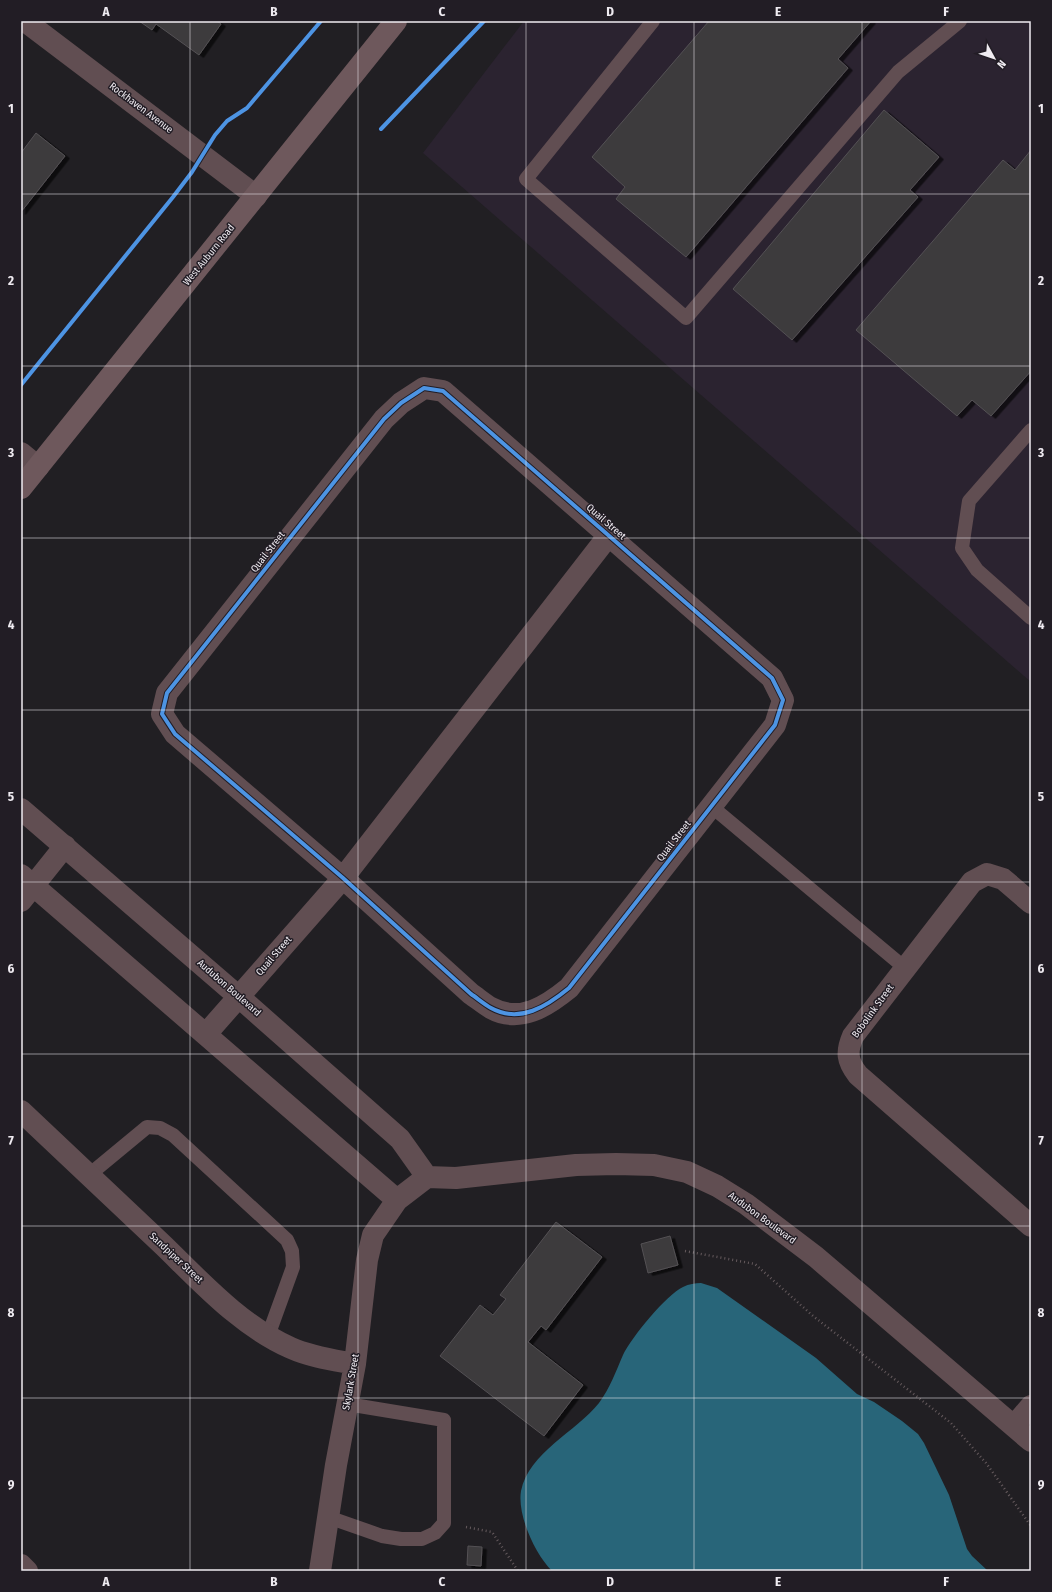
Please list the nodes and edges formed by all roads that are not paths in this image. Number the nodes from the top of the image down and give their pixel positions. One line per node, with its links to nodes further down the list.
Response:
1 (25, 21): 5 (street, Rockhaven Avenue)
2 (396, 21): 5 (main road, West Auburn Road)
3 (653, 21): 4 (lane)
4 (960, 21)
5 (256, 196): 8 (main road, West Auburn Road)
6 (1031, 430): 11 (lane)
7 (21, 453): 8 (street)
8 (38, 467): 9 (main road, West Auburn Road)
9 (21, 488)
10 (608, 535): 12 (street, Quail Street); 15 (street, Quail Street); 15 (street, Quail Street)
11 (1031, 618)
12 (711, 806): 15 (street, Quail Street); 18 (lane)
13 (21, 809): 14 (street, Audubon Boulevard)
14 (64, 846): 16 (street); 19 (street, Audubon Boulevard)
15 (343, 878): 19 (street, Quail Street)
16 (25, 887): 20 (street)
17 (1031, 903): 18 (street, Bobolink Street)
18 (905, 968): 25 (street, Bobolink Street)
19 (239, 997): 20 (street, Quail Street); 23 (street, Audubon Boulevard)
20 (206, 1034): 24 (street)
21 (21, 1111): 22 (street, Sandpiper Street)
22 (89, 1175): 26 (street, Sandpiper Street); 26 (lane)
23 (426, 1178): 24 (street); 30 (street, Audubon Boulevard)
24 (397, 1200): 27 (street, Skylark Street)
25 (1031, 1226)
26 (268, 1336): 27 (street, Sandpiper Street)
27 (355, 1364): 28 (street, Skylark Street)
28 (347, 1404): 32 (street, Skylark Street); 32 (lane)
29 (1031, 1406): 30 (street)
30 (1014, 1426): 31 (street, Audubon Boulevard)
31 (1031, 1441)
32 (328, 1517): 35 (street, Skylark Street)
33 (21, 1565): 34 (street)
34 (27, 1571)
35 (320, 1571)

